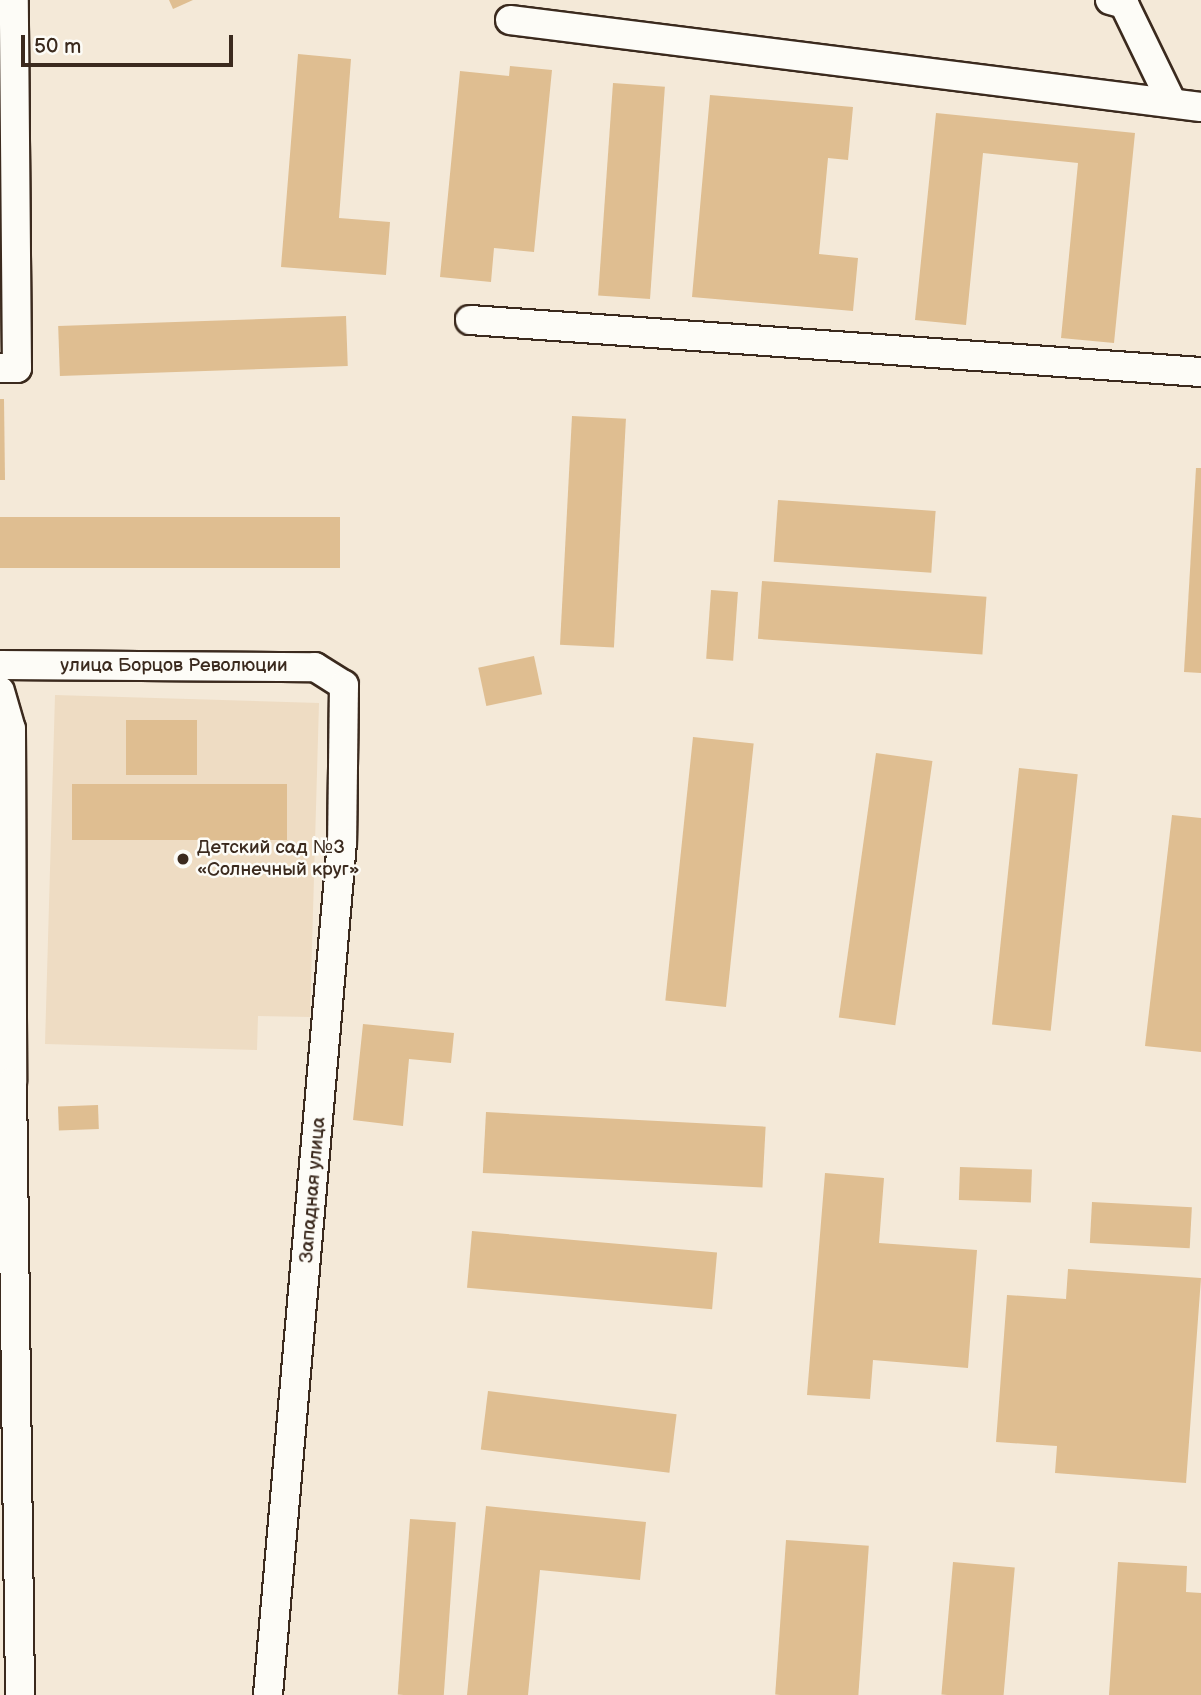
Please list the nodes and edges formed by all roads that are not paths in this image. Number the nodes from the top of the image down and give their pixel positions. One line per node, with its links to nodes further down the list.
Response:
1 (14, 0): 7 (street)
2 (1110, 0): 4 (street)
3 (510, 20): 4 (street)
4 (1171, 101): 5 (street)
5 (1201, 107)
6 (470, 320): 8 (street)
7 (0, 368)
8 (1201, 372)
9 (0, 665): 10 (street, улица Борцов Революции)
10 (344, 685): 15 (street, Западная улица)
11 (0, 691): 12 (street)
12 (6, 1082): 13 (street)
13 (8, 1441): 14 (street)
14 (20, 1695)
15 (268, 1695)

